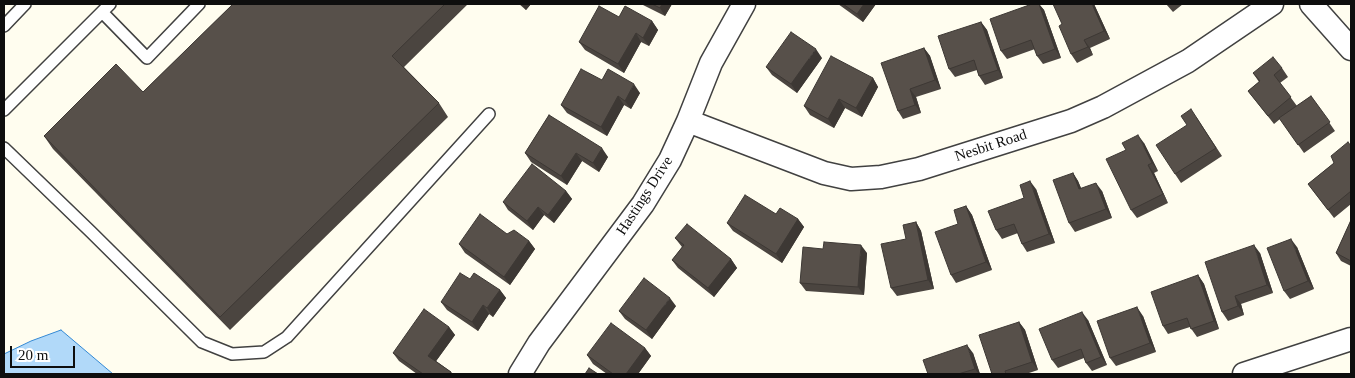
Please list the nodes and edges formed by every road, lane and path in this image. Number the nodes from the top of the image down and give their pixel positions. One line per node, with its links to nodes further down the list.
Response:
1 (25, 4): 7 (lane)
2 (199, 4): 6 (lane)
3 (744, 4): 11 (street, Hastings Drive)
4 (1272, 4): 11 (street, Nesbit Road)
5 (1311, 4): 8 (street)
6 (106, 8): 9 (lane)
7 (4, 26)
8 (1351, 50)
9 (4, 110)
10 (489, 114): 12 (lane)
11 (688, 121): 14 (street, Hastings Drive)
12 (4, 148)
13 (1351, 340): 15 (street)
14 (520, 374)
15 (1244, 374)

